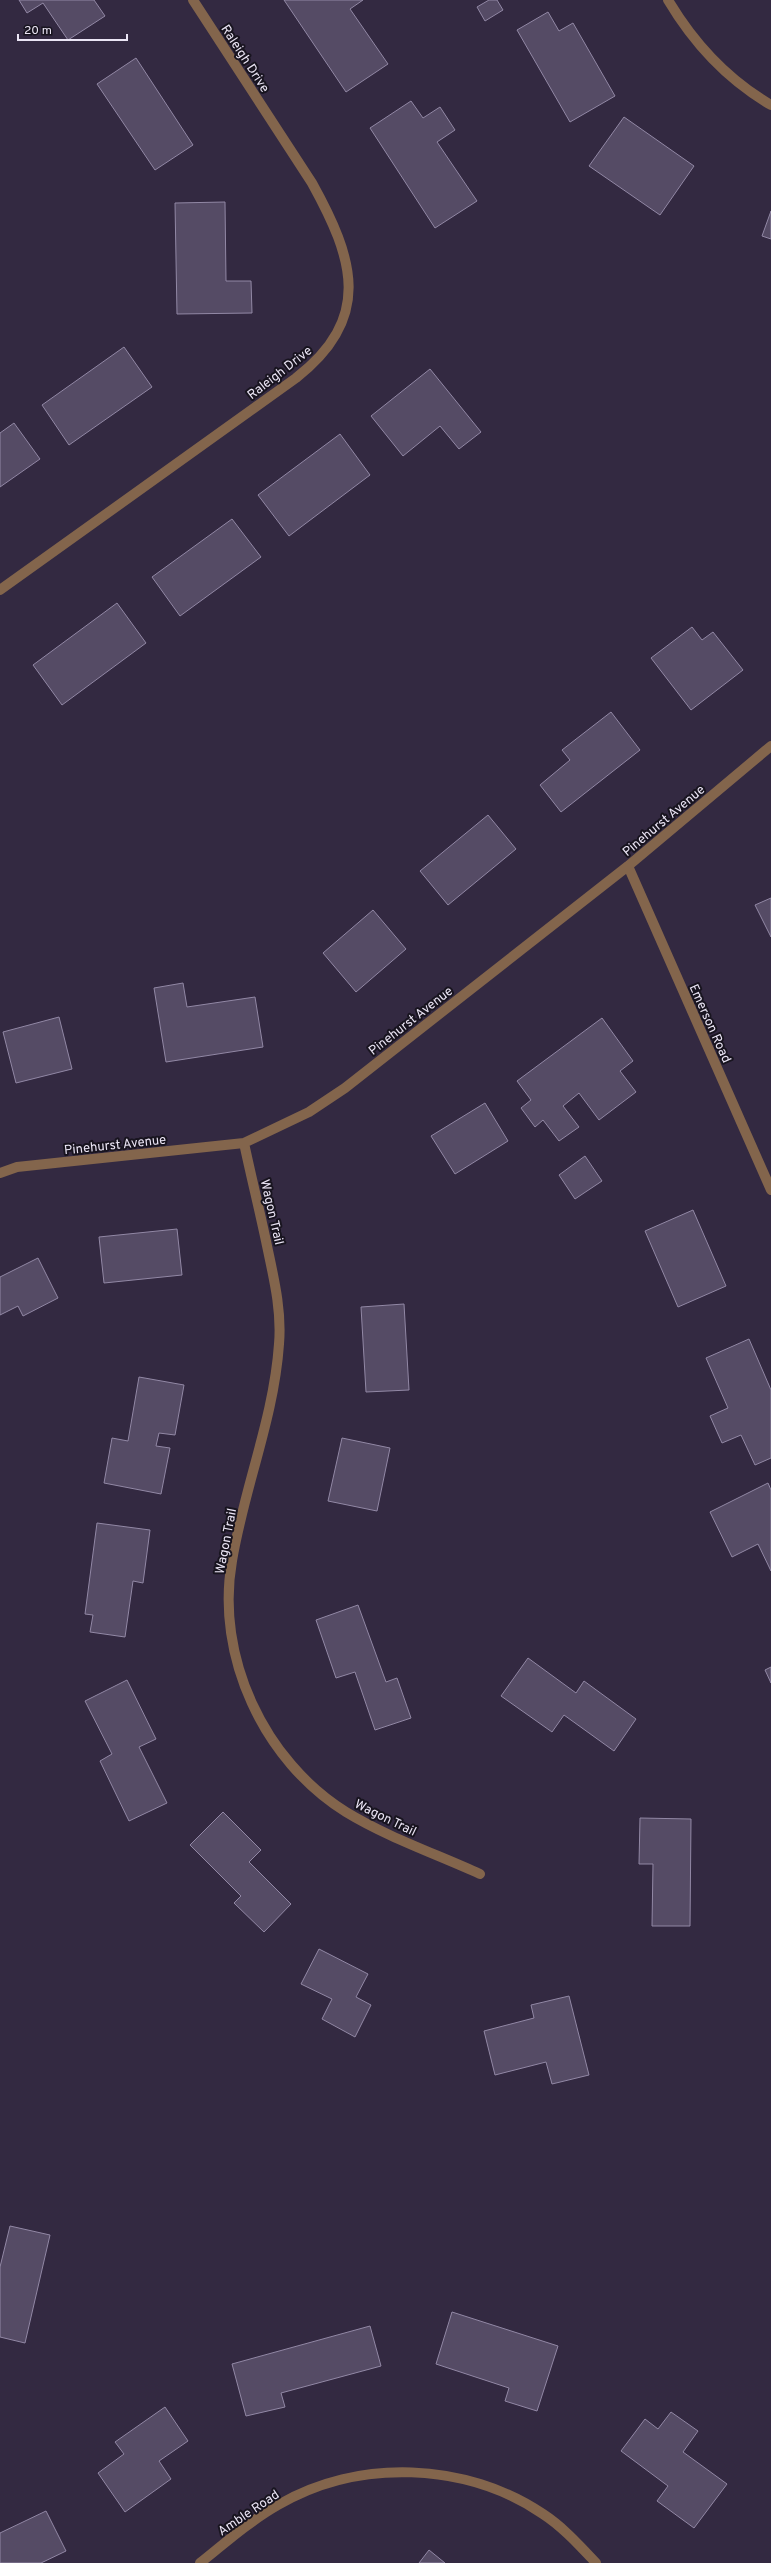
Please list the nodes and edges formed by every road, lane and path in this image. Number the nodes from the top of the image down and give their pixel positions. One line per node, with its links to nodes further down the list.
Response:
1 (193, 0): 4 (street, Raleigh Drive)
2 (668, 0): 3 (street)
3 (771, 105)
4 (0, 590)
5 (771, 746): 6 (street, Pinehurst Avenue)
6 (628, 866): 7 (street, Pinehurst Avenue); 9 (street, Emerson Road)
7 (244, 1143): 8 (street, Pinehurst Avenue); 10 (street, Wagon Trail)
8 (0, 1173)
9 (771, 1190)
10 (480, 1874)
11 (200, 2563): 12 (street, Amble Road)
12 (596, 2563)

